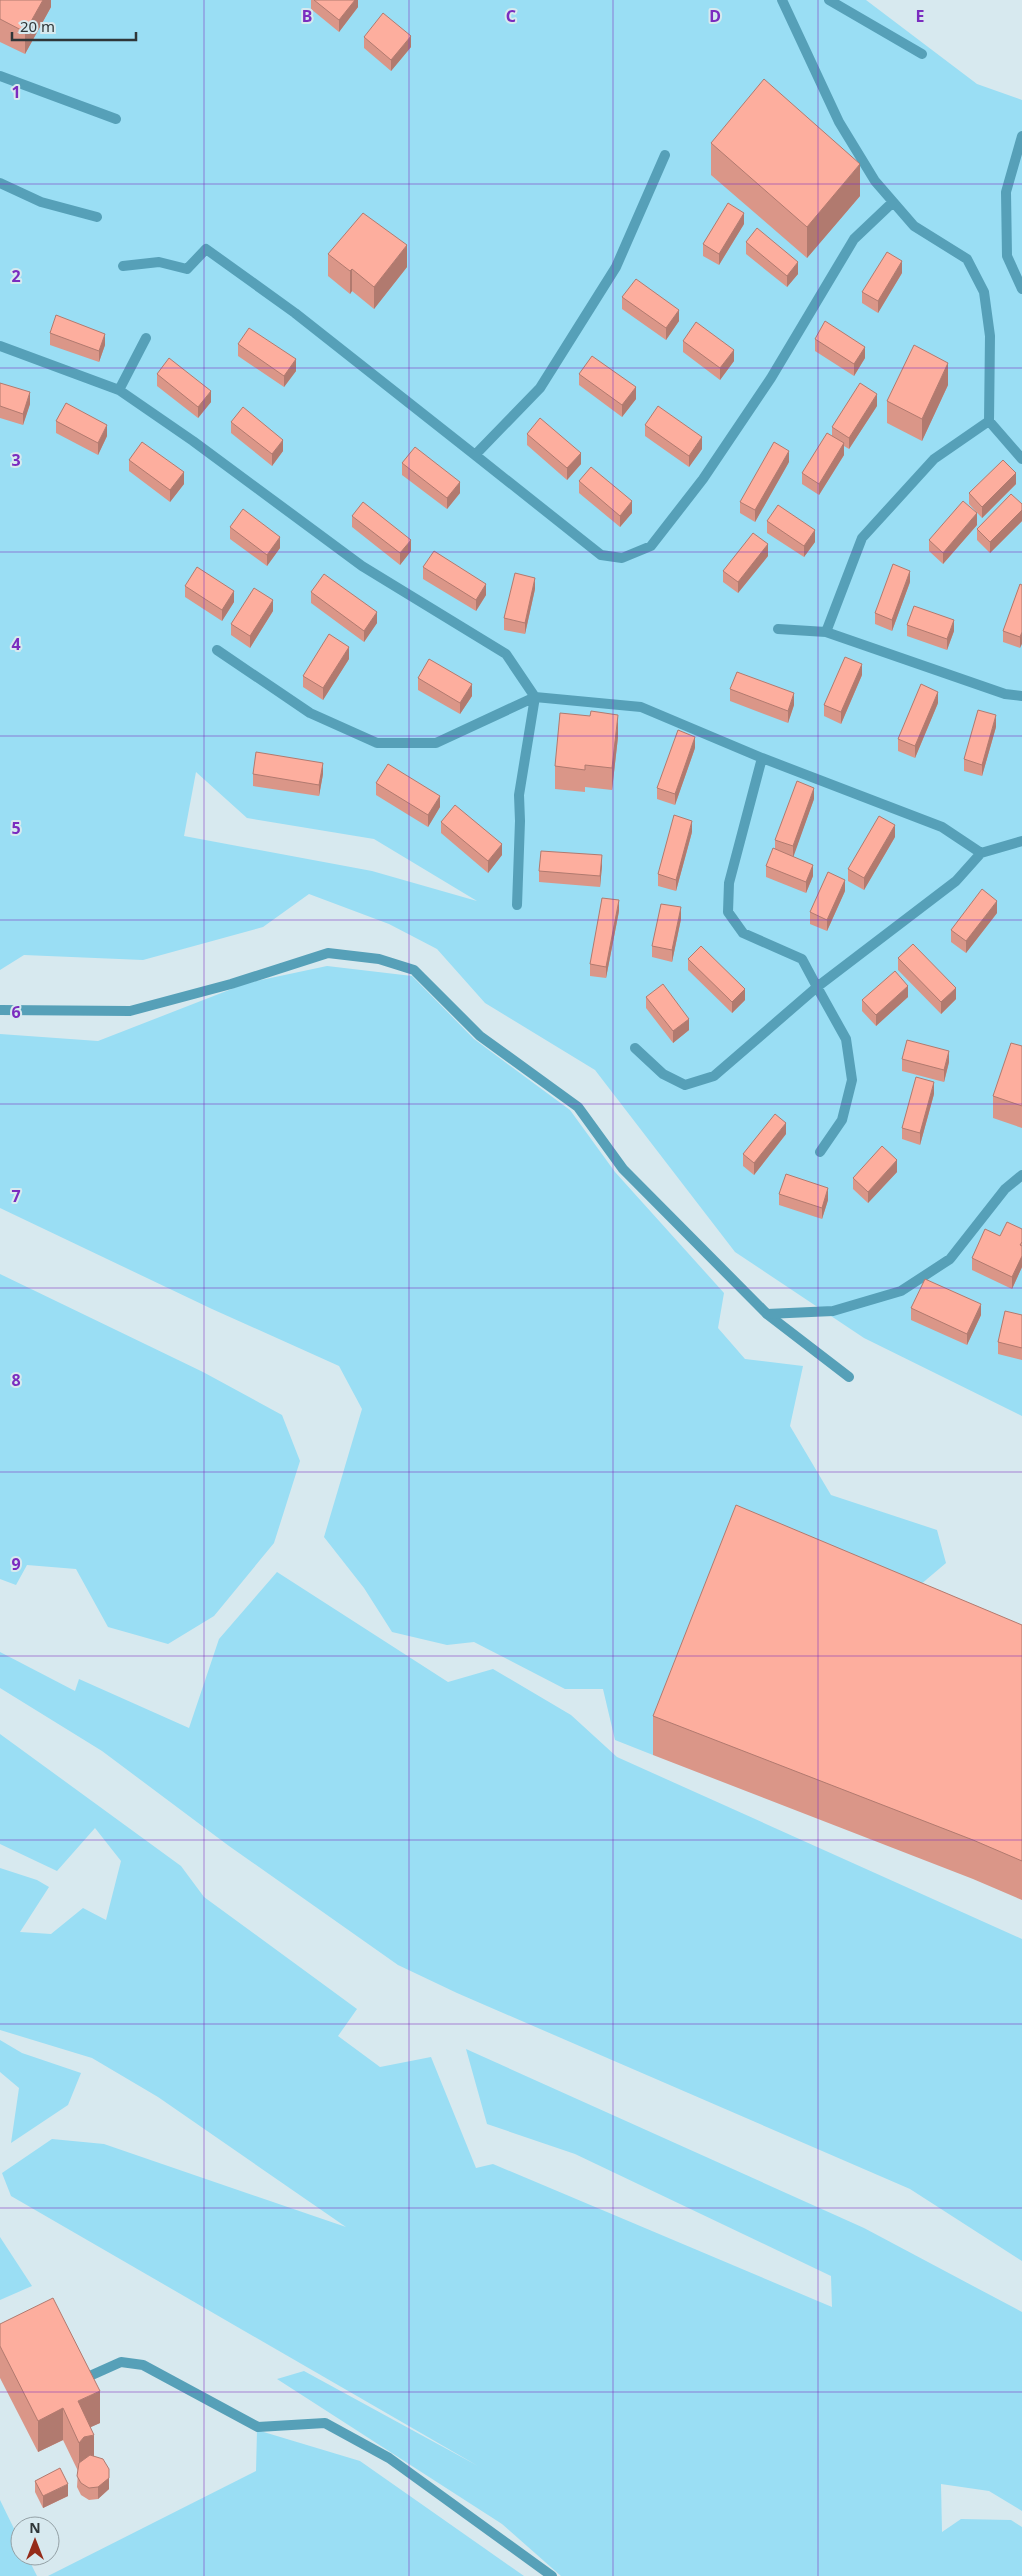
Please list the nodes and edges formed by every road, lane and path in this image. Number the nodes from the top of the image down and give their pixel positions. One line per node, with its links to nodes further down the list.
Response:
1 (782, 0): 9 (street)
2 (829, 0): 3 (street)
3 (922, 54)
4 (0, 76): 5 (street)
5 (116, 119)
6 (1022, 136): 12 (street)
7 (665, 154): 17 (street)
8 (0, 183): 10 (street)
9 (893, 202): 16 (street); 17 (street)
10 (97, 217)
11 (123, 266): 17 (street)
12 (1022, 289)
13 (146, 338): 15 (street)
14 (0, 346): 15 (street)
15 (119, 390): 23 (street)
16 (989, 421): 18 (street); 20 (street)
17 (475, 455)
18 (1022, 459)
19 (778, 629): 20 (street)
20 (826, 632): 22 (street)
21 (217, 650): 23 (street)
22 (1022, 696)
23 (535, 697): 24 (street); 27 (street)
24 (762, 758): 26 (street); 28 (street)
25 (1022, 841): 26 (street)
26 (981, 853): 28 (street)
27 (517, 905)
28 (817, 987): 30 (street); 31 (street)
29 (0, 1010): 33 (street)
30 (635, 1048)
31 (820, 1152)
32 (1022, 1175): 33 (street)
33 (767, 1314): 34 (street)
34 (849, 1377)
35 (83, 2379): 36 (street)
36 (552, 2576)

